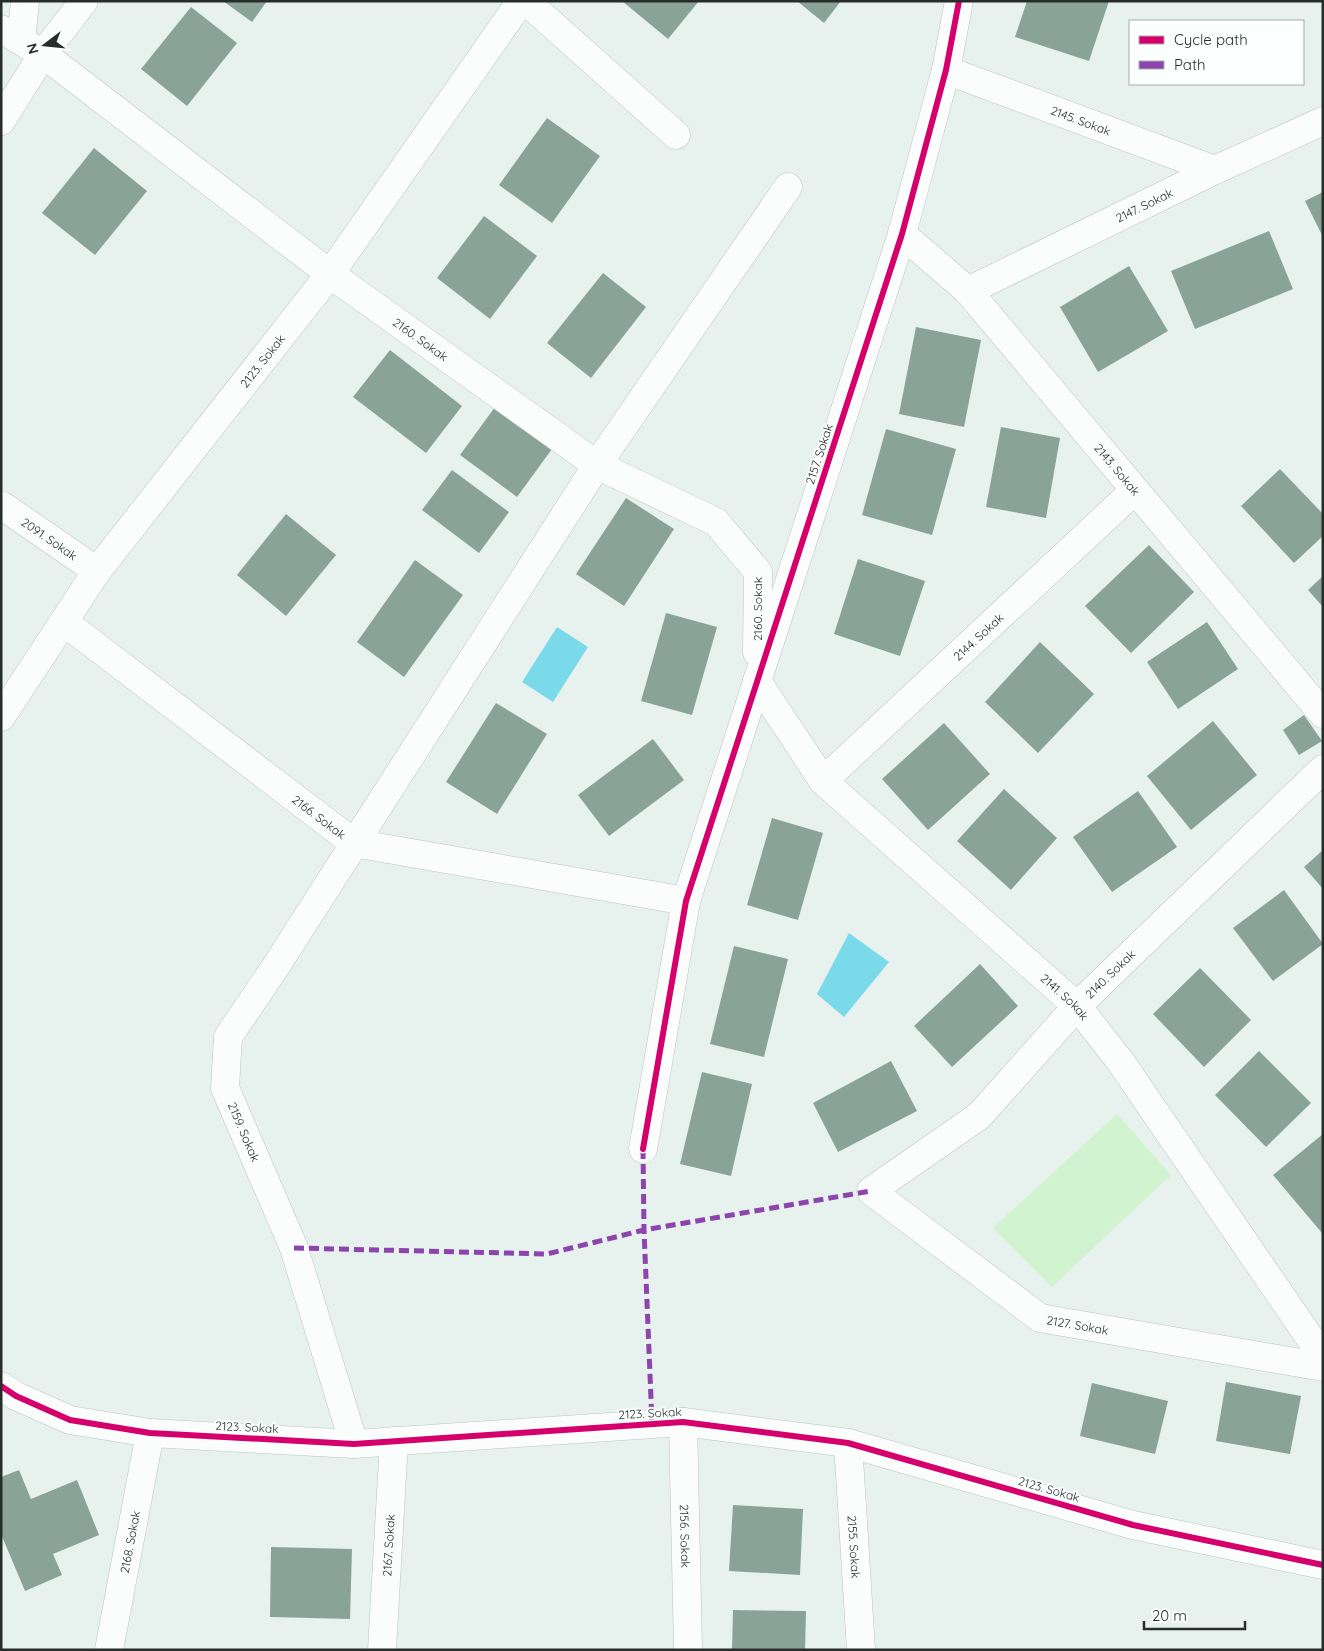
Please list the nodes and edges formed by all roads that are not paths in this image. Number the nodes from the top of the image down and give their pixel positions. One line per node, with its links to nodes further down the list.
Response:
1 (25, 1): 6 (street)
2 (84, 1): 6 (street)
3 (521, 1): 14 (street, 2123. Sokak)
4 (526, 1): 10 (street)
5 (959, 1): 7 (street, 2157. Sokak)
6 (22, 42): 8 (street); 14 (street, 2160. Sokak)
7 (946, 70): 11 (street, 2145. Sokak); 13 (street, 2157. Sokak)
8 (1, 121)
9 (1323, 122): 11 (street, 2147. Sokak)
10 (676, 135)
11 (1215, 170): 15 (street, 2147. Sokak)
12 (788, 188): 16 (street, 2159. Sokak)
13 (902, 234): 15 (street, 2143. Sokak); 21 (street, 2157. Sokak)
14 (330, 274): 16 (street, 2160. Sokak); 19 (street, 2123. Sokak)
15 (968, 291): 17 (street, 2143. Sokak)
16 (597, 465): 21 (street, 2160. Sokak); 26 (street, 2159. Sokak)
17 (1134, 491): 22 (street, 2143. Sokak); 25 (street, 2144. Sokak)
18 (1, 505): 19 (street, 2091. Sokak)
19 (97, 572): 20 (street, 2123. Sokak)
20 (64, 622): 23 (street, 2123. Sokak); 26 (street, 2166. Sokak)
21 (757, 681): 25 (street, 2141. Sokak); 27 (street, 2157. Sokak)
22 (1323, 714)
23 (1, 718)
24 (1323, 770): 28 (street, 2140. Sokak)
25 (823, 780): 28 (street, 2141. Sokak)
26 (354, 843): 27 (street, 2166. Sokak); 38 (street, 2159. Sokak)
27 (686, 901): 29 (street, 2157. Sokak)
28 (1077, 1006): 30 (street, 2140. Sokak); 31 (street, 2141. Sokak)
29 (643, 1149)
30 (871, 1191): 32 (street, 2127. Sokak)
31 (1323, 1357)
32 (1323, 1367)
33 (1, 1386): 35 (street, 2123. Sokak)
34 (683, 1422): 36 (street, 2123. Sokak); 37 (street, 2123. Sokak); 42 (street, 2156. Sokak)
35 (150, 1433): 38 (street, 2123. Sokak); 40 (street, 2168. Sokak)
36 (394, 1441): 38 (street, 2123. Sokak); 41 (street, 2167. Sokak)
37 (848, 1443): 39 (street, 2123. Sokak); 43 (street, 2155. Sokak)
38 (354, 1444)
39 (1323, 1565)
40 (110, 1650)
41 (382, 1650)
42 (688, 1650)
43 (861, 1650)

